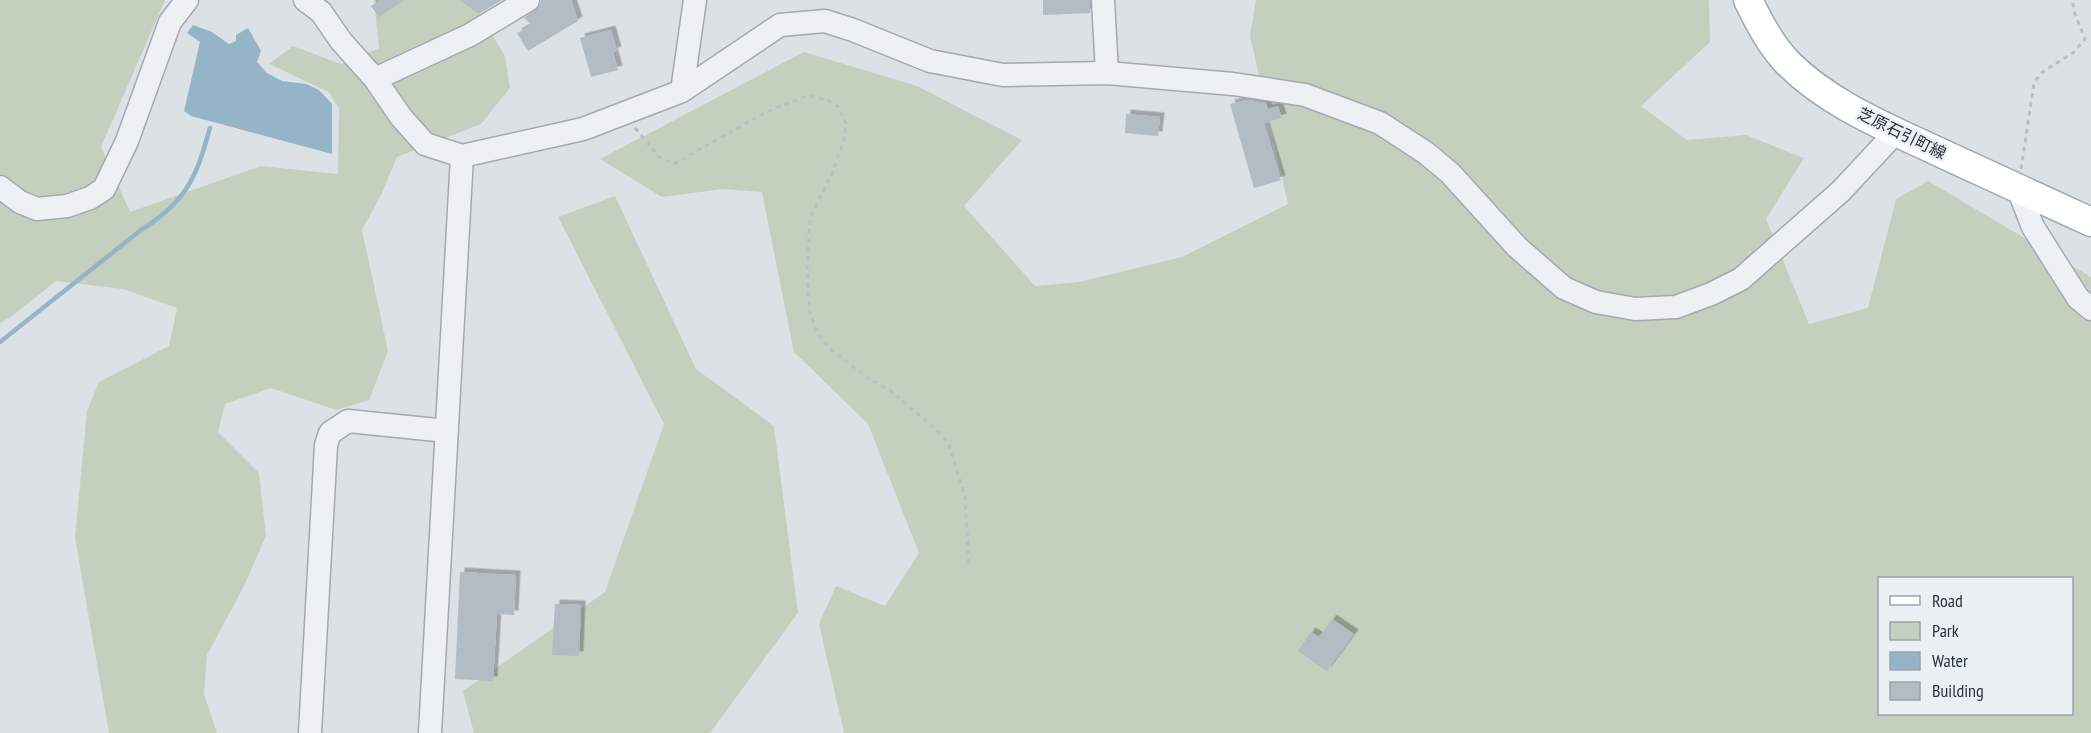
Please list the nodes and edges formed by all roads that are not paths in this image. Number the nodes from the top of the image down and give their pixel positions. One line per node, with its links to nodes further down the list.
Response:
1 (188, 0): 12 (street)
2 (305, 0): 8 (street)
3 (528, 0): 8 (street)
4 (695, 0): 9 (street)
5 (1103, 0): 7 (street)
6 (1748, 0): 10 (main road, 芝原石引町線)
7 (1107, 73): 9 (street); 10 (street)
8 (375, 79): 11 (street)
9 (682, 91): 11 (street)
10 (1896, 132): 13 (main road, 芝原石引町線)
11 (462, 156): 16 (street)
12 (0, 188)
13 (2018, 189): 14 (main road, 芝原石引町線); 15 (street)
14 (2091, 222)
15 (2091, 309)
16 (447, 431): 17 (street); 18 (street)
17 (310, 733)
18 (430, 733)

